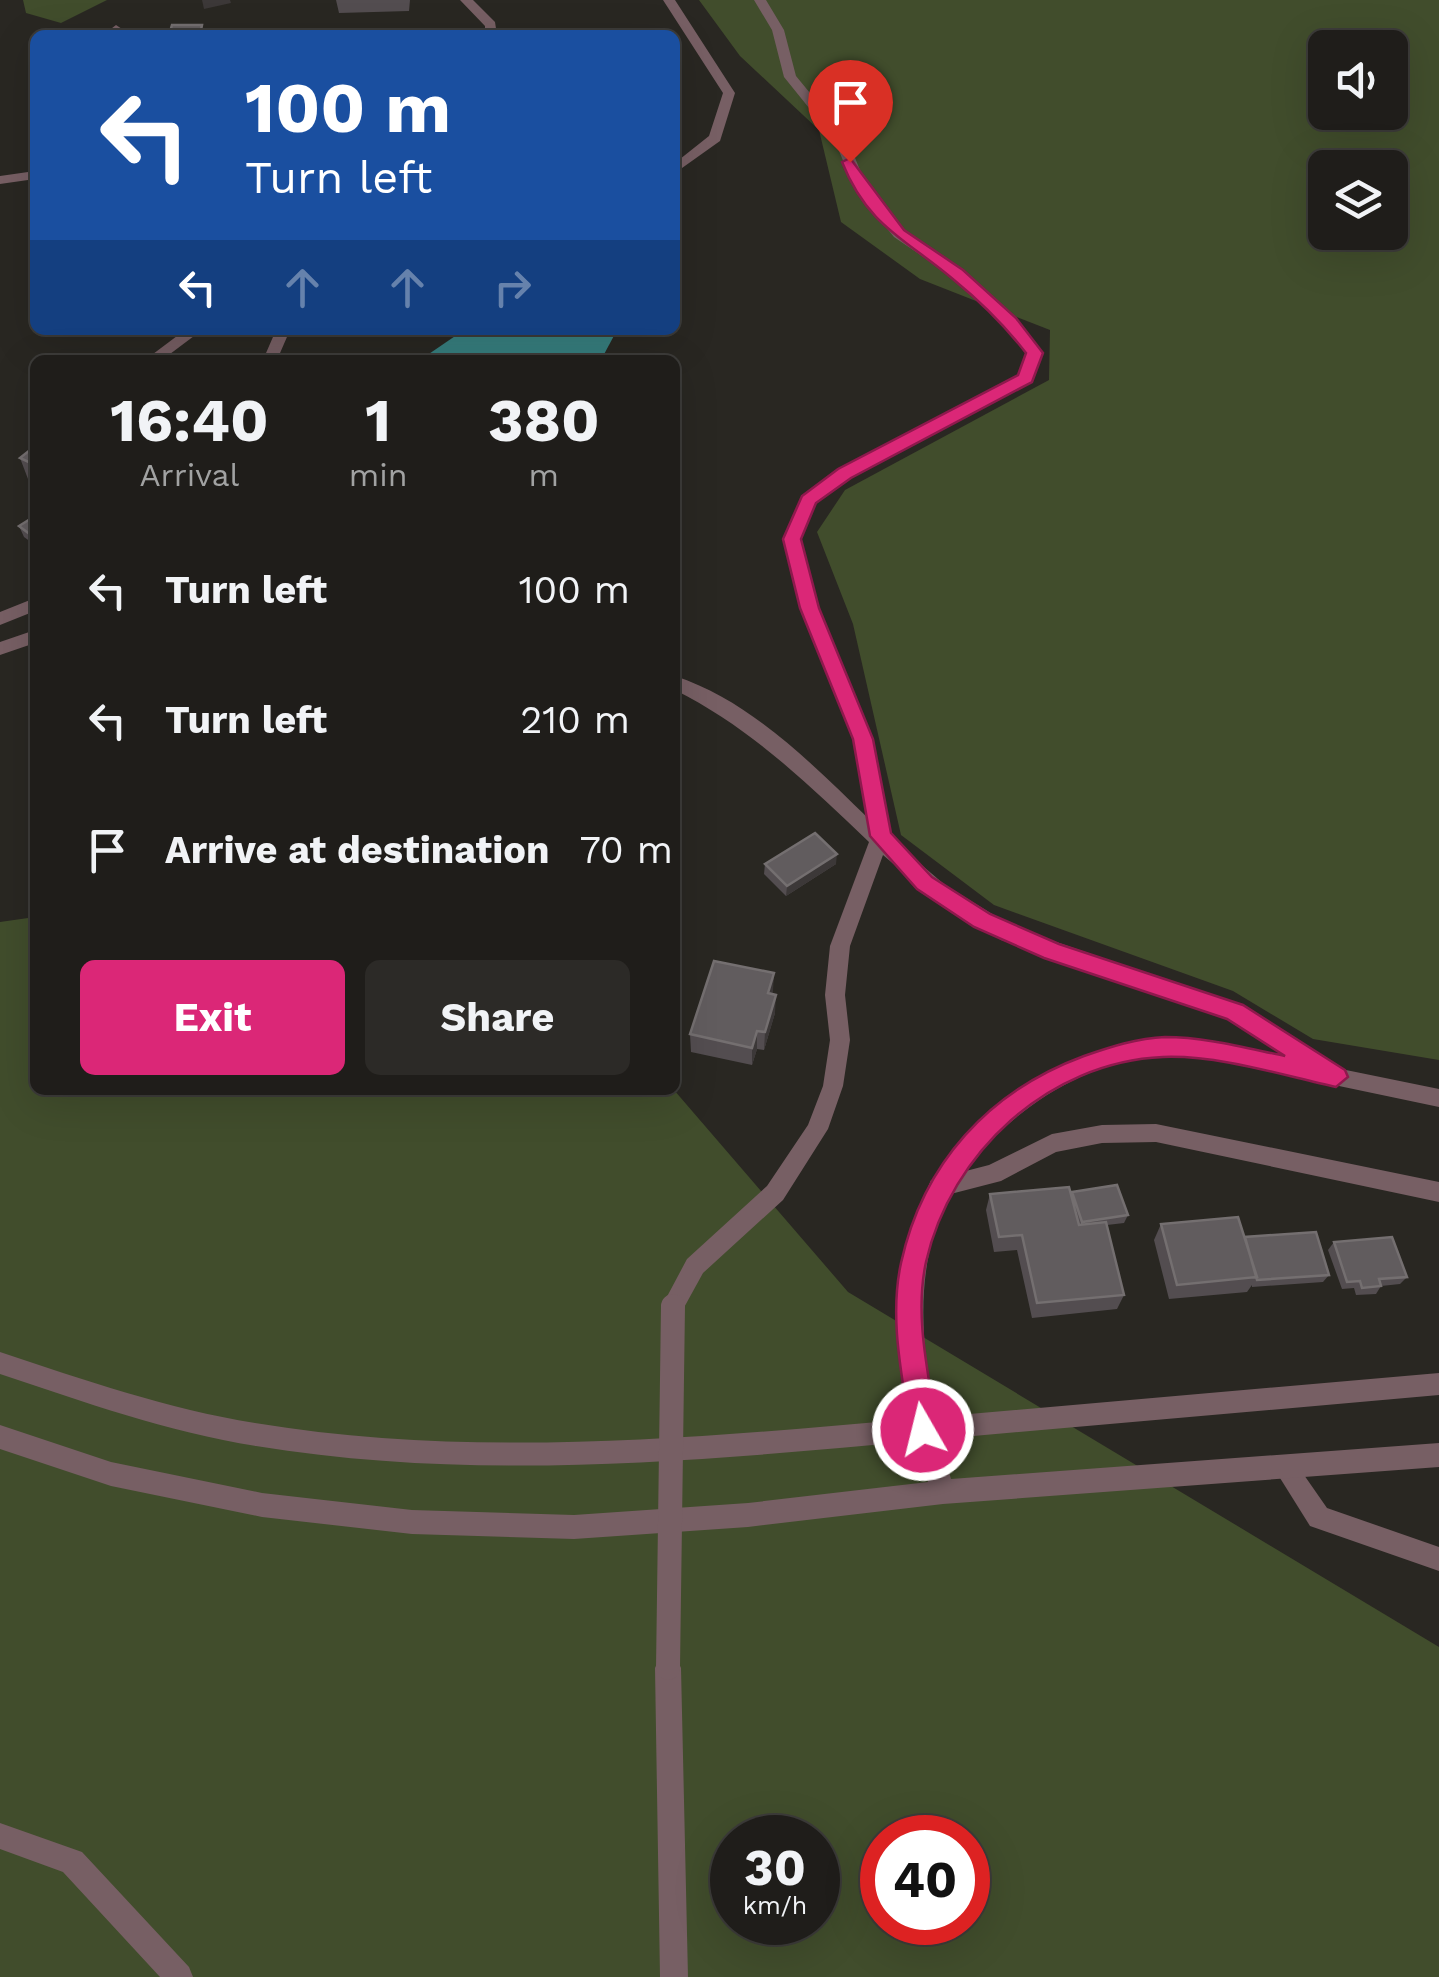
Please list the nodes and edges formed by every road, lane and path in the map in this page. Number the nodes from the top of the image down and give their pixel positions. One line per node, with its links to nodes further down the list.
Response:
1 (466, 0): 4 (street)
2 (668, 0): 5 (street)
3 (760, 0): 15 (street)
4 (492, 30)
5 (680, 166)
6 (30, 176): 7 (street)
7 (0, 180)
8 (188, 335): 9 (street)
9 (159, 355)
10 (30, 606): 11 (street)
11 (0, 619)
12 (30, 638): 13 (street)
13 (0, 649)
14 (680, 684): 15 (street)
15 (881, 836): 16 (street); 30 (street, bridge)
16 (1336, 1077): 17 (street); 18 (street)
17 (1439, 1098)
18 (940, 1187): 19 (street); 22 (street)
19 (1439, 1192)
20 (0, 1363): 22 (street)
21 (1439, 1384): 22 (street)
22 (923, 1430): 26 (street)
23 (0, 1437): 26 (street)
24 (1439, 1455): 25 (street)
25 (1286, 1470): 26 (street); 27 (street)
26 (943, 1492)
27 (1439, 1559)
28 (0, 1836): 29 (street)
29 (180, 1977)
30 (674, 1977)

